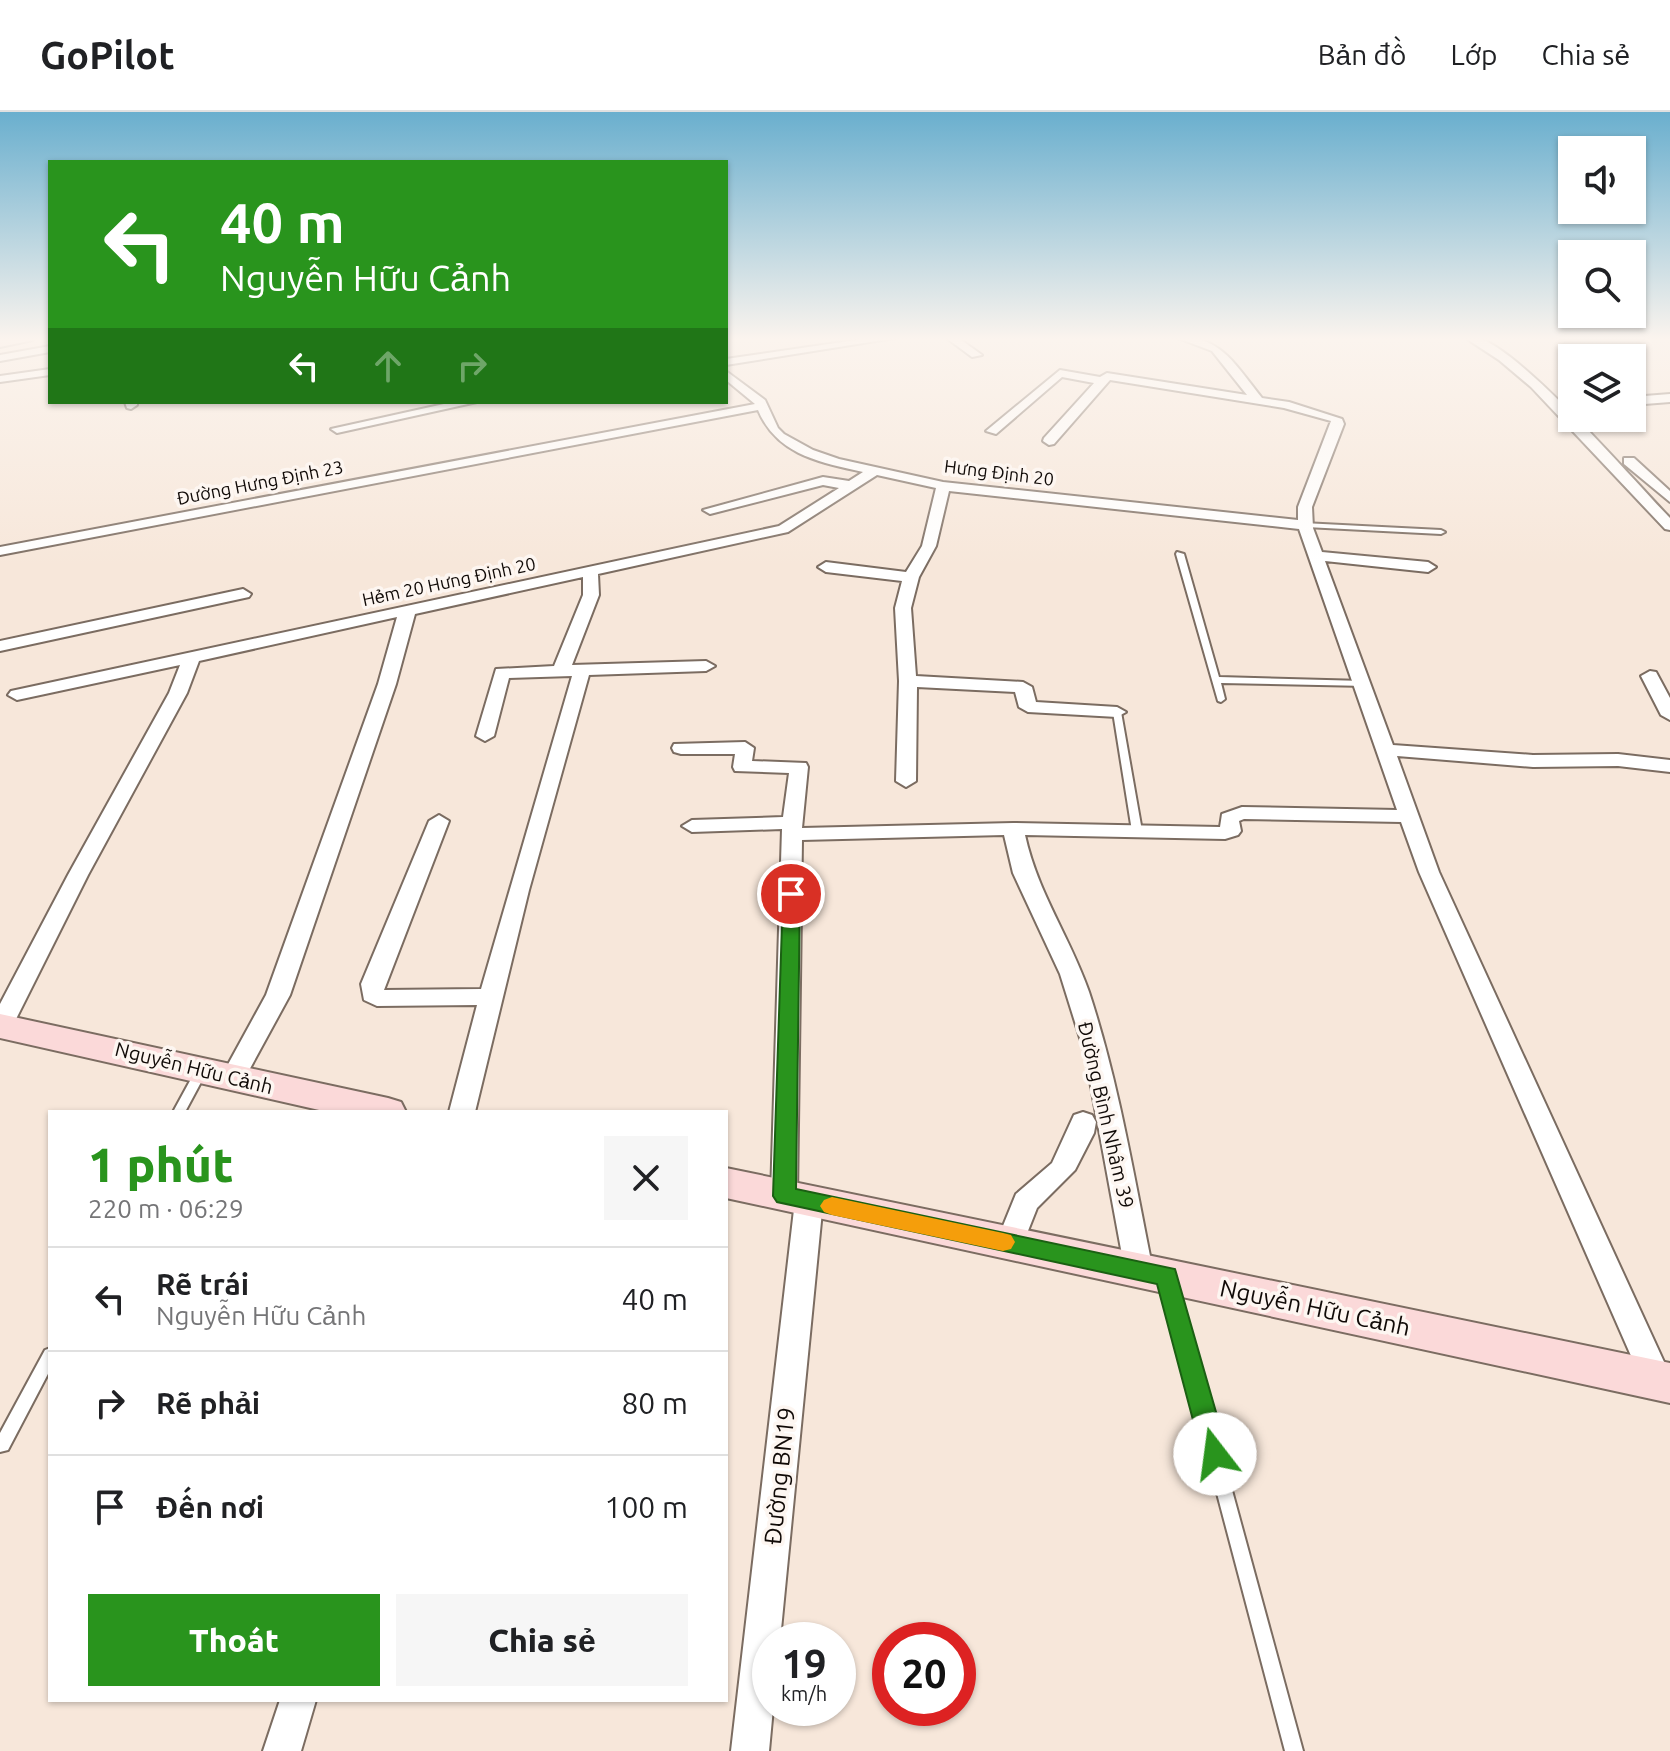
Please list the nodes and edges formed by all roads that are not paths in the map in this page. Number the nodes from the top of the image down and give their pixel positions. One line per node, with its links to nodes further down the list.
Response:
1 (414, 413): 8 (street)
2 (723, 413): 20 (street, Đường Hưng Định 23)
3 (765, 413): 12 (street, Hưng Định 20)
4 (1013, 413): 9 (street)
5 (1074, 413): 11 (street)
6 (1323, 413): 17 (street)
7 (1562, 413): 18 (street)
8 (337, 429)
9 (992, 431)
10 (1600, 432): 15 (street)
11 (1049, 441)
12 (874, 471): 13 (street, Hẻm 20 Hưng Định 20); 14 (street, Hưng Định 20)
13 (849, 485): 16 (street); 25 (street, Hẻm 20 Hưng Định 20)
14 (943, 486): 17 (street, Hưng Định 20); 26 (street)
15 (1670, 498)
16 (710, 510)
17 (1306, 525): 19 (lane); 22 (street)
18 (1670, 526)
19 (1441, 532)
20 (0, 551)
21 (1180, 554): 35 (lane)
22 (1316, 556): 24 (street); 37 (street)
23 (826, 567): 26 (street)
24 (1428, 567)
25 (590, 572): 28 (street, Hẻm 20 Hưng Định 20); 33 (street)
26 (911, 577): 36 (street)
27 (243, 594): 29 (street)
28 (407, 612): 30 (street, Hẻm 20 Hưng Định 20); 55 (street)
29 (0, 646)
30 (191, 659): 38 (street, Hẻm 20 Hưng Định 20); 54 (street)
31 (706, 666): 32 (street)
32 (582, 670): 33 (street); 53 (street)
33 (561, 671): 42 (street)
34 (1650, 676): 41 (street)
35 (1217, 680): 37 (lane); 39 (lane)
36 (908, 681): 40 (street); 46 (street)
37 (1364, 684): 44 (street)
38 (17, 695)
39 (1221, 699)
40 (1117, 712): 52 (lane)
41 (1669, 712)
42 (485, 736)
43 (681, 748): 50 (street, Đường BN19)
44 (1387, 750): 45 (street); 47 (street)
45 (1670, 766)
46 (906, 781)
47 (1410, 816): 52 (street); 65 (street)
48 (439, 821): 53 (street)
49 (692, 826): 50 (street)
50 (792, 828): 51 (street); 61 (street, Đường BN19)
51 (1013, 829): 52 (street); 63 (street, Đường Bình Nhâm 39)
52 (1137, 831)
53 (489, 997): 58 (street)
54 (0, 1026): 55 (street, Nguyễn Hữu Cảnh)
55 (217, 1075): 56 (lane); 57 (street, Nguyễn Hữu Cảnh)
56 (181, 1110)
57 (379, 1110)
58 (462, 1110)
59 (1083, 1122): 62 (street)
60 (728, 1183): 61 (street, Nguyễn Hữu Cảnh)
61 (797, 1199): 62 (street, Nguyễn Hữu Cảnh); 69 (street, Đường BN19)
62 (1010, 1243): 63 (street, Nguyễn Hữu Cảnh)
63 (1153, 1274): 65 (street, Nguyễn Hữu Cảnh); 70 (lane)
64 (48, 1359): 66 (lane)
65 (1664, 1381)
66 (2, 1445)
67 (297, 1702): 68 (street)
68 (282, 1751)
69 (750, 1751)
70 (1294, 1751)

